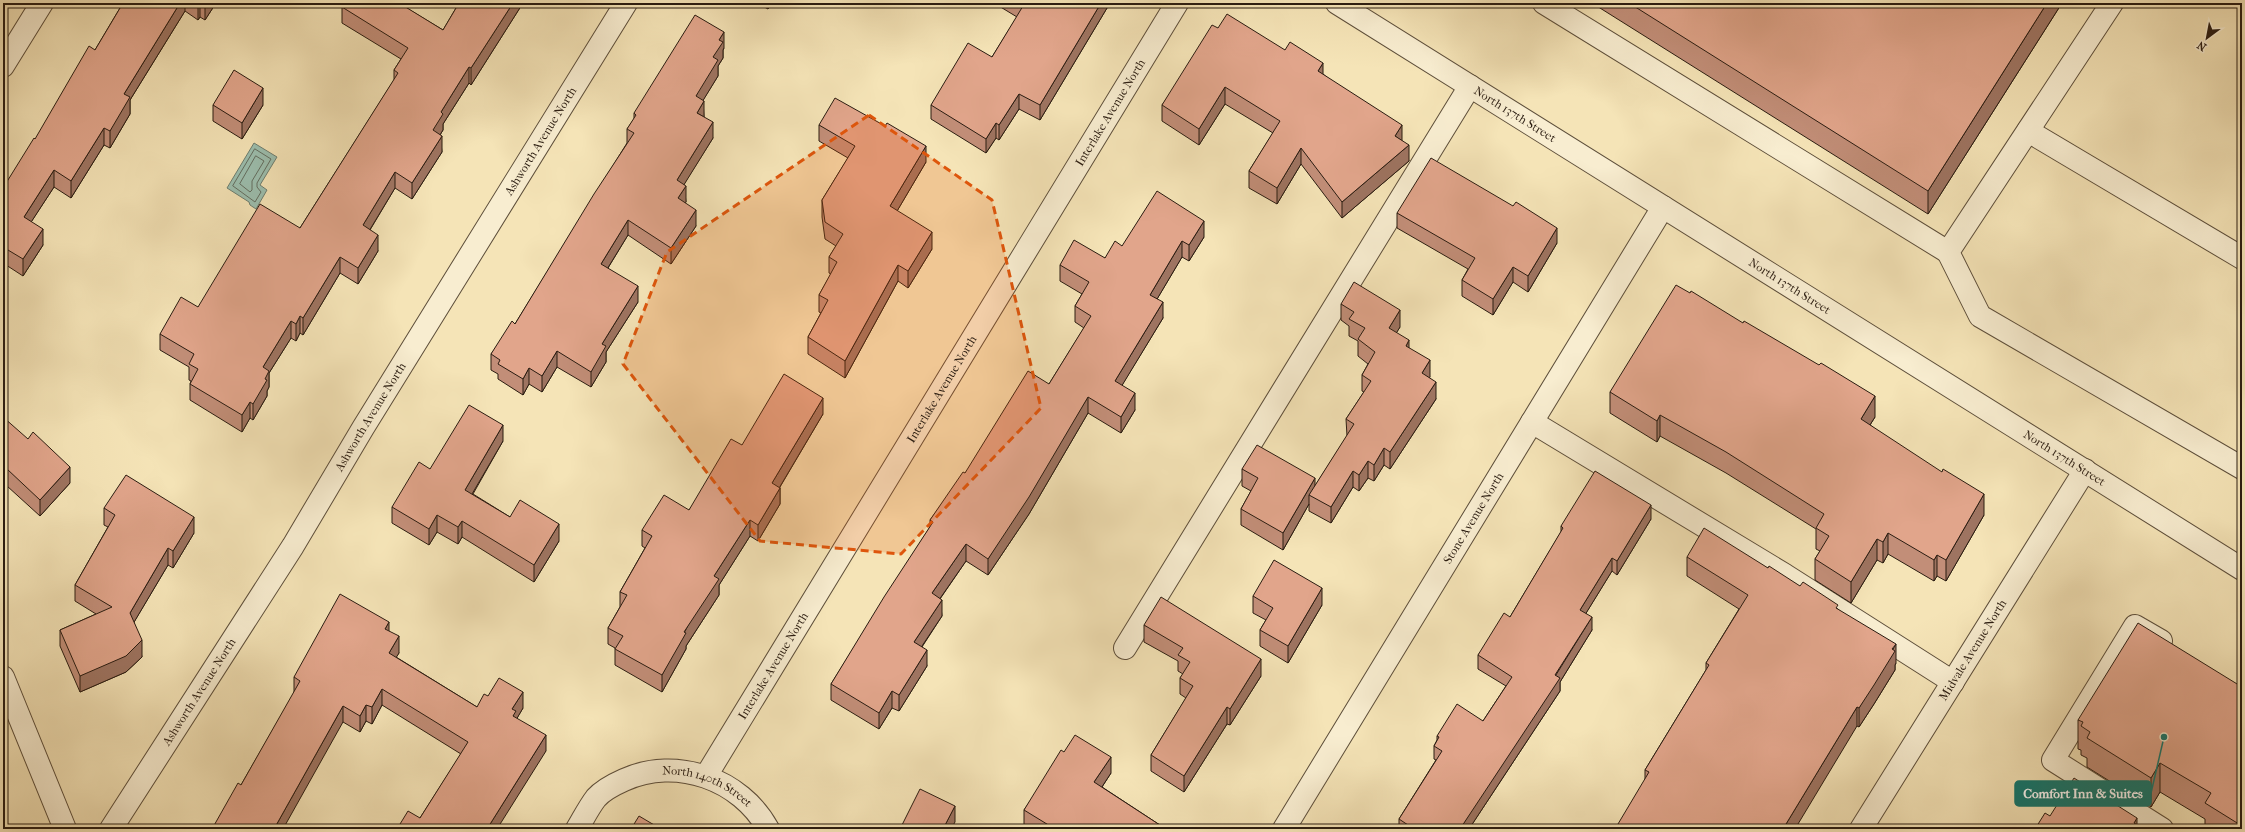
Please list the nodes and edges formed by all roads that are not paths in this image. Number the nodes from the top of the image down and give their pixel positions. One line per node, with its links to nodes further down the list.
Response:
1 (42, 3): 7 (street)
2 (626, 3): 23 (street, Ashworth Avenue North)
3 (1177, 3): 21 (street, Interlake Avenue North)
4 (1337, 3): 8 (street, North 137th Street)
5 (1544, 3): 11 (street)
6 (2112, 3): 9 (street)
7 (3, 66)
8 (1470, 86): 10 (street, North 137th Street); 17 (street)
9 (2028, 131): 11 (street); 12 (street)
10 (1663, 206): 13 (street, Stone Avenue North); 15 (street, North 137th Street)
11 (1948, 252): 14 (street)
12 (2242, 258)
13 (1532, 422): 20 (street); 26 (street, Stone Avenue North)
14 (2242, 468)
15 (2085, 470): 16 (street, North 137th Street); 20 (street, Midvale Avenue North)
16 (2242, 569)
17 (1125, 648)
18 (2175, 650): 28 (street)
19 (3, 677): 22 (street)
20 (1953, 682): 27 (street, Midvale Avenue North)
21 (706, 776): 24 (street, North 140th Street); 25 (street, North 140th Street)
22 (65, 829)
23 (111, 829)
24 (577, 829)
25 (768, 829)
26 (1284, 829)
27 (1861, 829)
28 (2162, 829)

